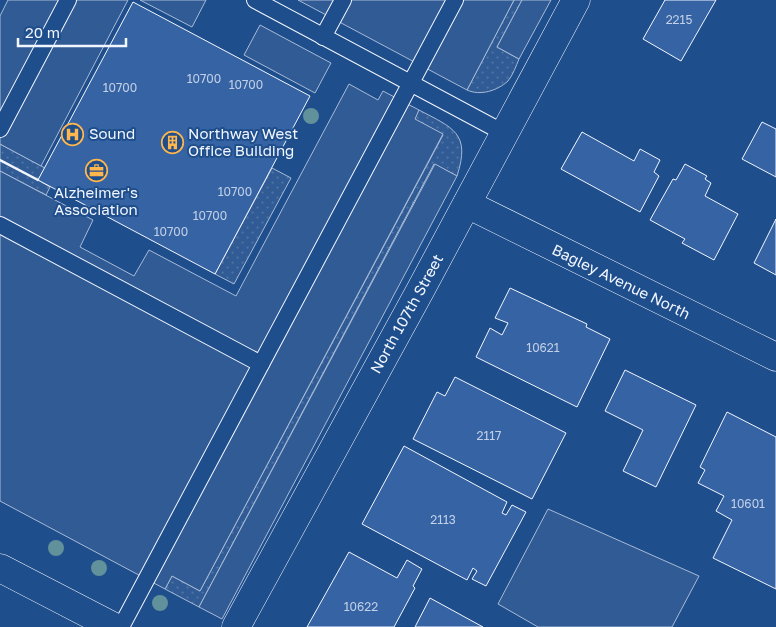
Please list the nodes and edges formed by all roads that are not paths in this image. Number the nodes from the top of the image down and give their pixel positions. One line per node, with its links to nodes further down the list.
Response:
1 (68, 0): 8 (lane)
2 (254, 0): 6 (lane)
3 (343, 0): 6 (lane)
4 (456, 0): 7 (lane)
5 (576, 0): 9 (street, North 107th Street)
6 (323, 36): 7 (lane)
7 (411, 83): 9 (lane); 13 (lane)
8 (0, 129)
9 (504, 133): 10 (street, North 107th Street)
10 (467, 204): 12 (street, Bagley Avenue North); 17 (street, North 107th Street)
11 (0, 225): 13 (lane)
12 (776, 357)
13 (261, 364): 16 (lane)
14 (0, 568): 15 (street)
15 (114, 627)
16 (121, 627)
17 (236, 627)

